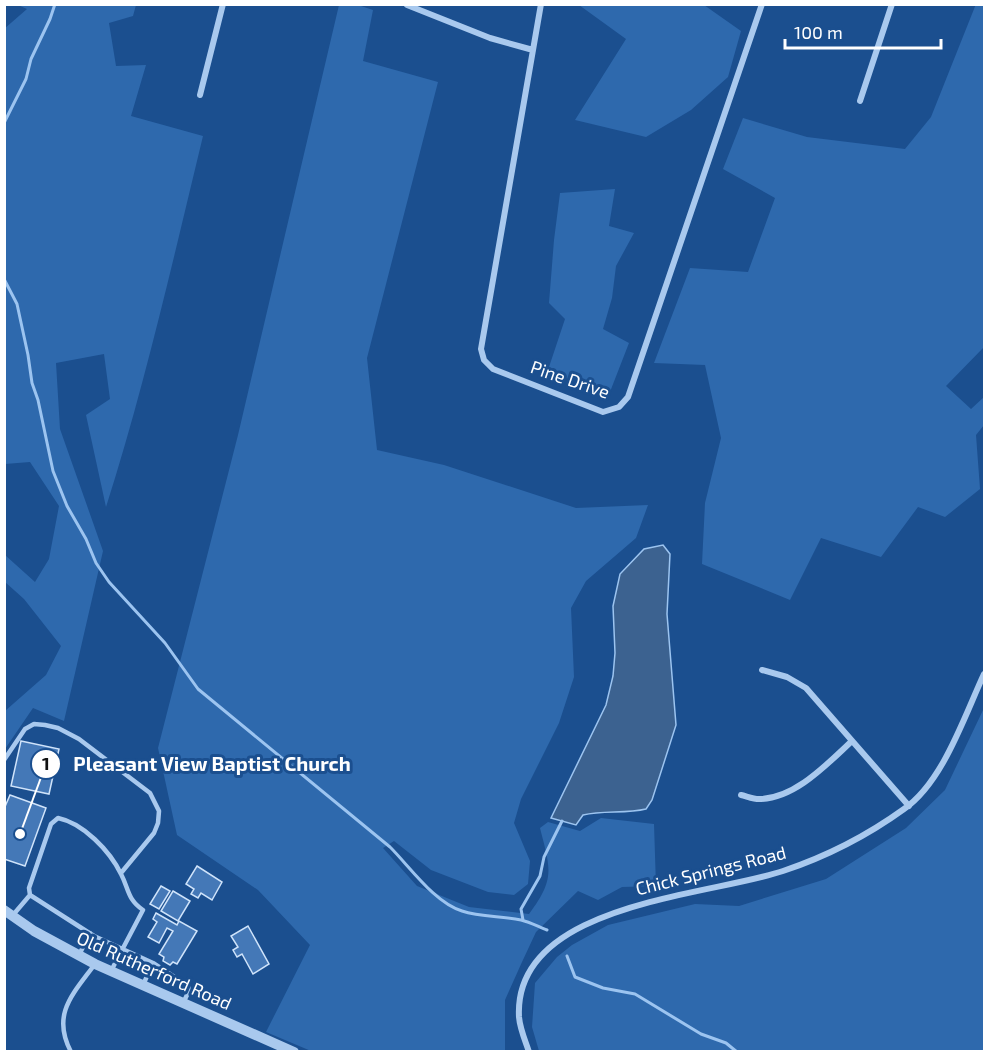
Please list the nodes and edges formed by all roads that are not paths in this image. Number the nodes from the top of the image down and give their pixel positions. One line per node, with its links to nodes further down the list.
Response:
1 (223, 4): 7 (street)
2 (541, 4): 6 (street, Pine Drive)
3 (762, 4): 6 (street, Pine Drive)
4 (892, 4): 8 (street)
5 (406, 5): 6 (street)
6 (533, 50)
7 (200, 94)
8 (861, 101)
9 (762, 670): 11 (street)
10 (984, 674): 14 (street, Chick Springs Road)
11 (852, 741): 13 (street); 14 (street)
12 (4, 760): 15 (lane)
13 (741, 795)
14 (909, 806): 28 (street, Chick Springs Road)
15 (121, 873): 16 (lane); 19 (lane)
16 (30, 895): 17 (lane); 18 (lane)
17 (9, 913): 20 (street, Old Rutherford Road)
18 (90, 933): 19 (lane); 20 (lane)
19 (122, 949): 21 (lane); 23 (lane)
20 (79, 956): 22 (street, Old Rutherford Road)
21 (153, 963): 24 (lane); 25 (lane)
22 (95, 964): 23 (street, Old Rutherford Road); 26 (lane)
23 (111, 971): 24 (street, Old Rutherford Road)
24 (143, 986): 25 (street, Old Rutherford Road)
25 (183, 1003): 27 (street, Old Rutherford Road)
26 (70, 1052)
27 (294, 1052)
28 (529, 1052)

